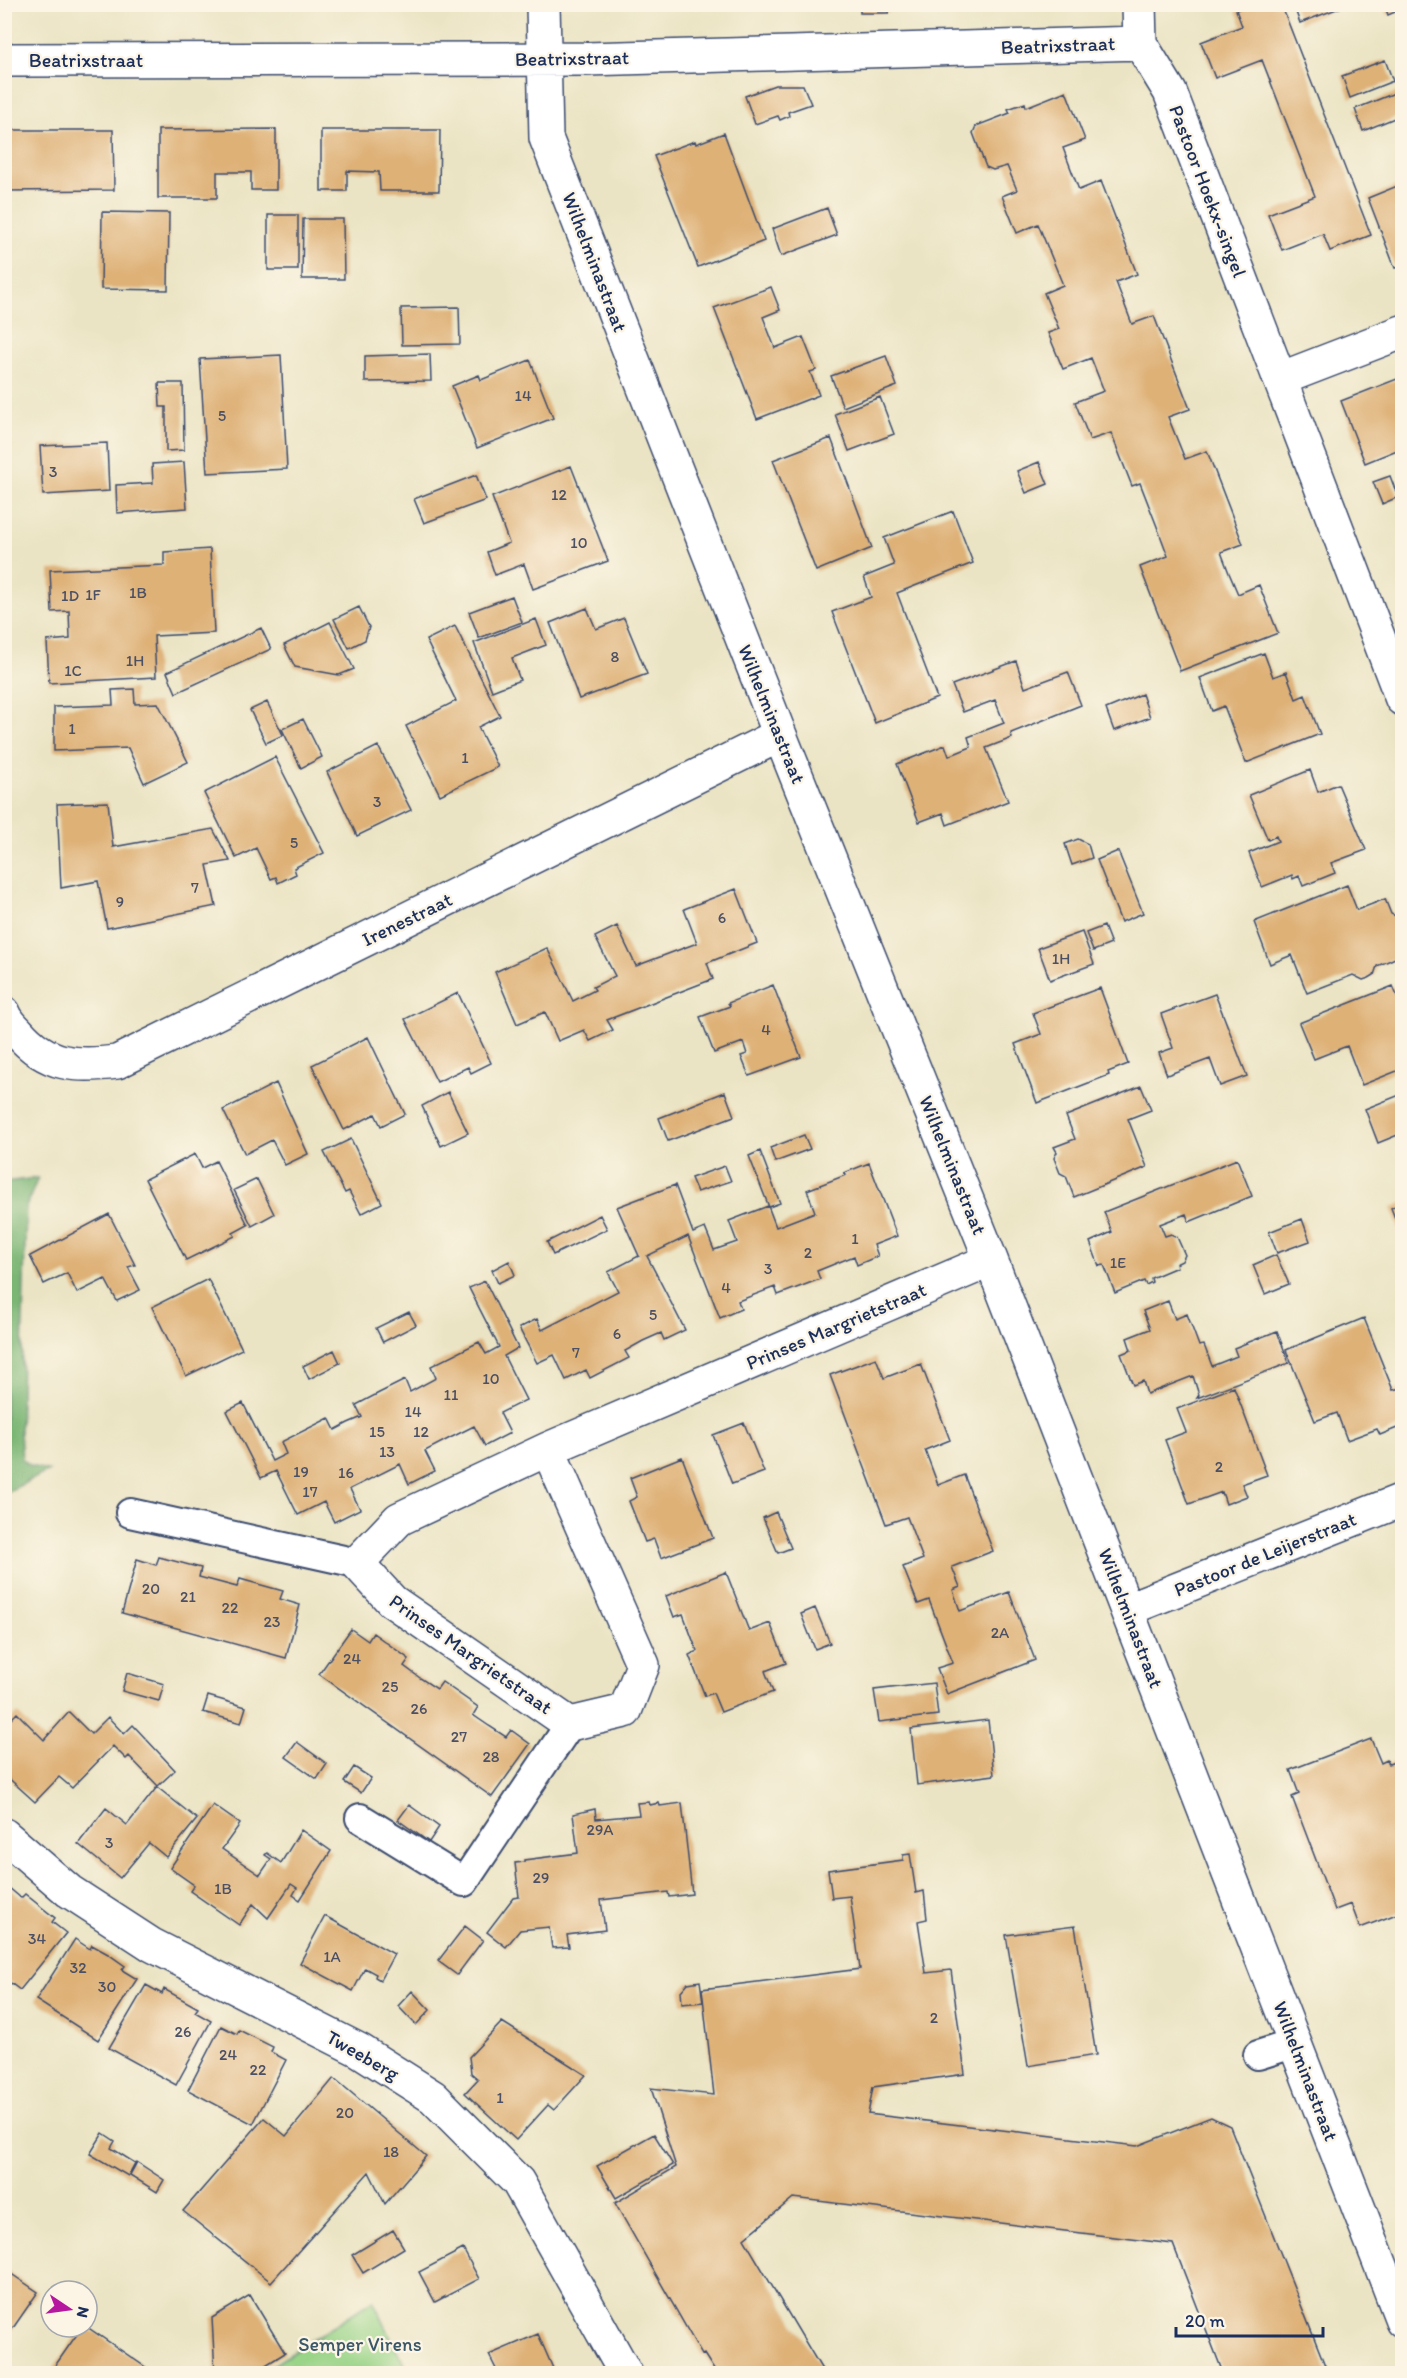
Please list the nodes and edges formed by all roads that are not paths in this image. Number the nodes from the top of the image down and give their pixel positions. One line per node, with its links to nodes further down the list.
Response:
1 (543, 4): 4 (street, Wilhelminastraat)
2 (1139, 4): 3 (street)
3 (1140, 43): 4 (street, Beatrixstraat); 7 (street, Pastoor Hoekx-singel)
4 (543, 59): 5 (street, Beatrixstraat); 9 (street, Wilhelminastraat)
5 (4, 60)
6 (1402, 332): 7 (street)
7 (1280, 380): 8 (street, Pastoor Hoekx-singel)
8 (1402, 699)
9 (780, 735): 10 (street, Irenestraat); 11 (street, Wilhelminastraat)
10 (4, 1013)
11 (991, 1260): 12 (street, Prinses Margrietstraat); 16 (street, Wilhelminastraat)
12 (548, 1449): 15 (street, Prinses Margrietstraat); 17 (street, Prinses Margrietstraat)
13 (1402, 1500): 16 (street, Pastoor de Leijerstraat)
14 (130, 1513): 15 (lane)
15 (357, 1563): 17 (street, Prinses Margrietstraat)
16 (1128, 1609): 20 (street, Wilhelminastraat)
17 (570, 1724): 18 (lane, Prinses Margrietstraat)
18 (360, 1818)
19 (4, 1835): 23 (street, Tweeberg)
20 (1296, 2043): 21 (lane); 22 (street, Wilhelminastraat)
21 (1258, 2055)
22 (1402, 2320)
23 (626, 2373)

